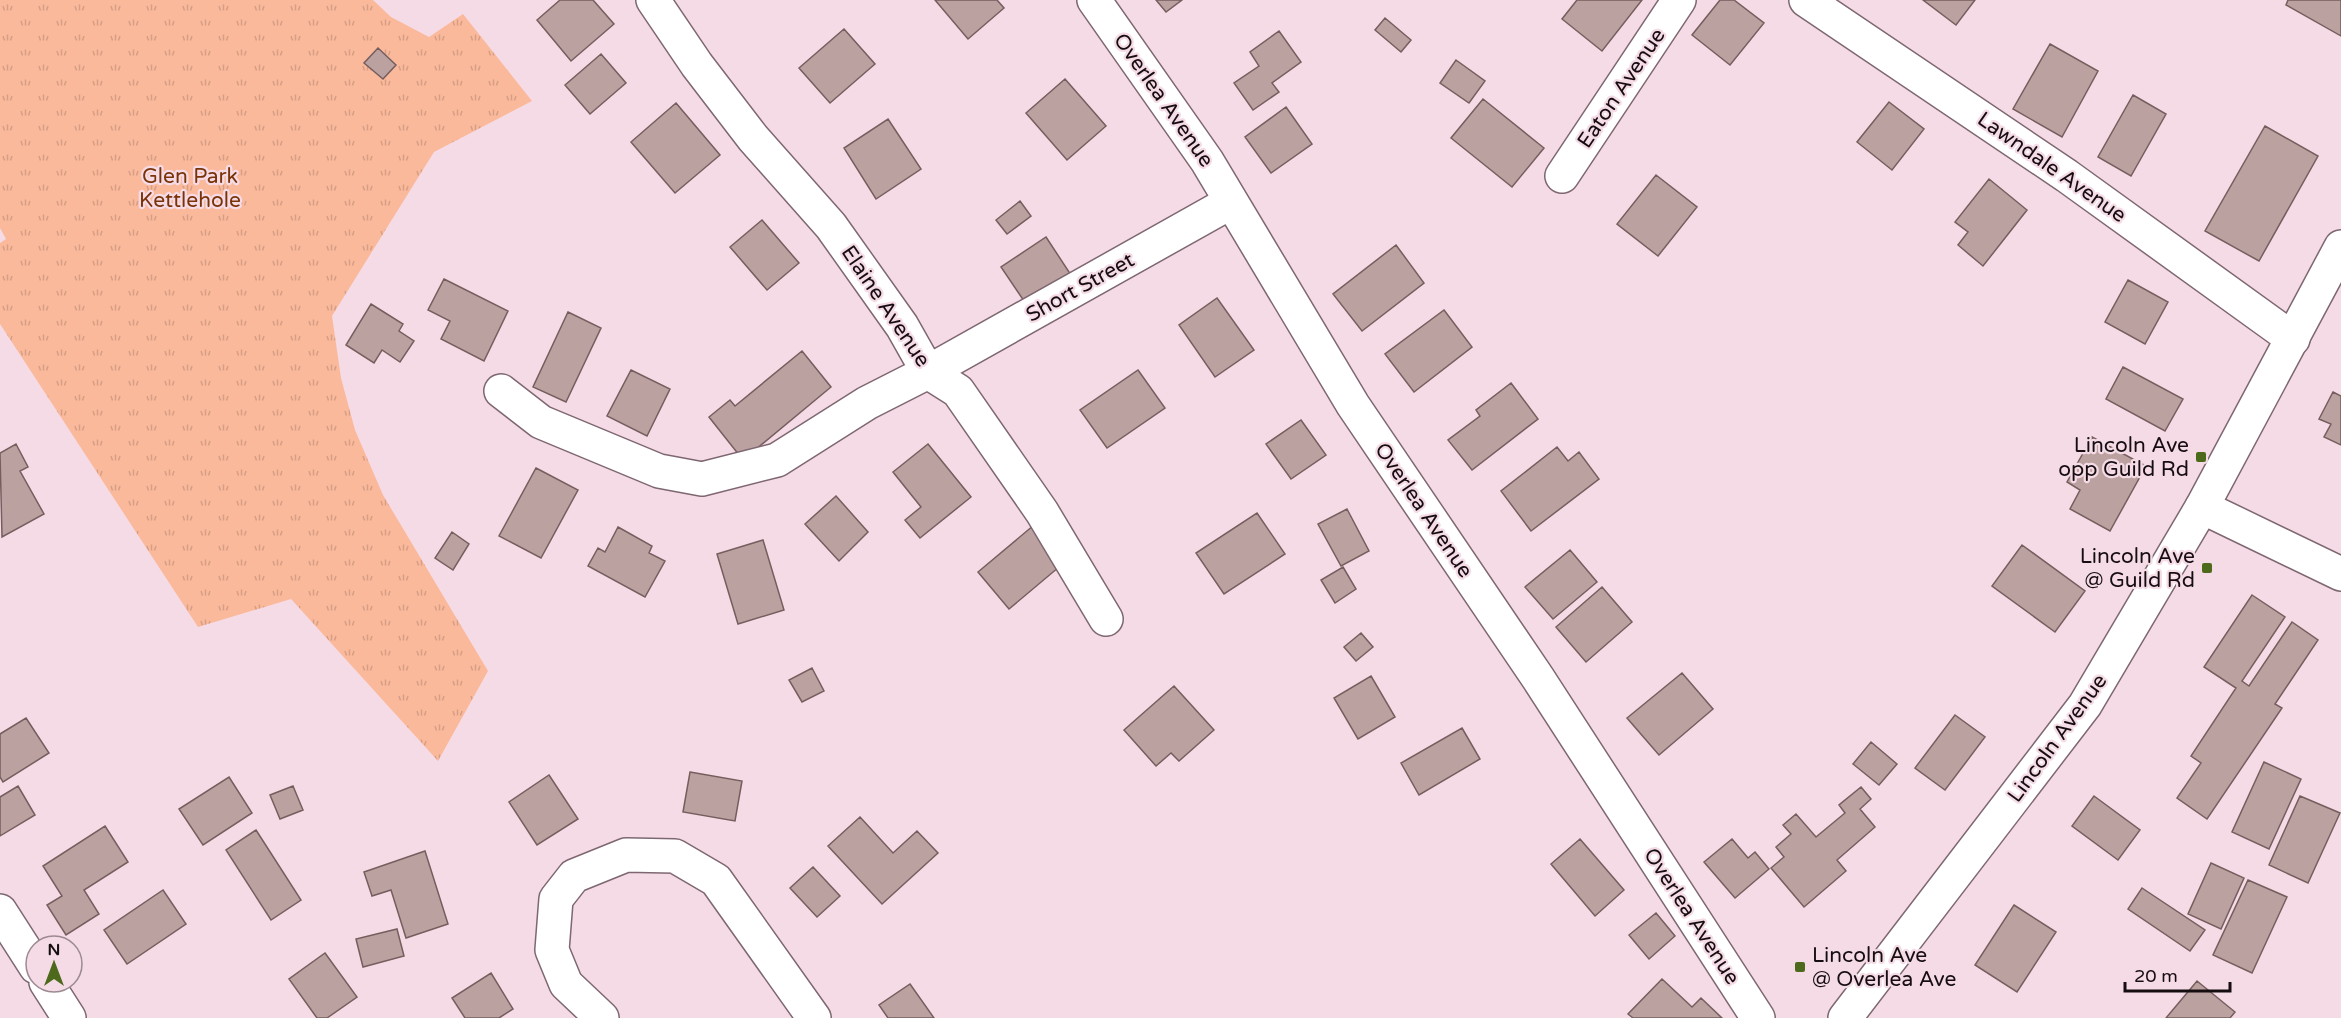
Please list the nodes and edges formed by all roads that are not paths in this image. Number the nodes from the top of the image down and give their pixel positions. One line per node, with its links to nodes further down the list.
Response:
1 (653, 0): 9 (street, Elaine Avenue)
2 (1094, 0): 6 (street, Overlea Avenue)
3 (1679, 0): 5 (street, Eaton Avenue)
4 (1806, 0): 8 (street, Lawndale Avenue)
5 (1562, 176)
6 (1231, 202): 9 (street, Short Street); 20 (street, Overlea Avenue)
7 (2341, 247): 8 (street, Lincoln Avenue)
8 (2293, 339): 11 (street, Lincoln Avenue)
9 (928, 372): 10 (street, Short Street); 13 (street, Elaine Avenue)
10 (501, 391)
11 (2202, 507): 12 (street); 21 (street, Lincoln Avenue)
12 (2341, 574)
13 (1106, 619)
14 (0, 911): 15 (street)
15 (24, 948)
16 (54, 994): 17 (street)
17 (69, 1018)
18 (602, 1018): 19 (street)
19 (814, 1018)
20 (1758, 1018)
21 (1845, 1018)

